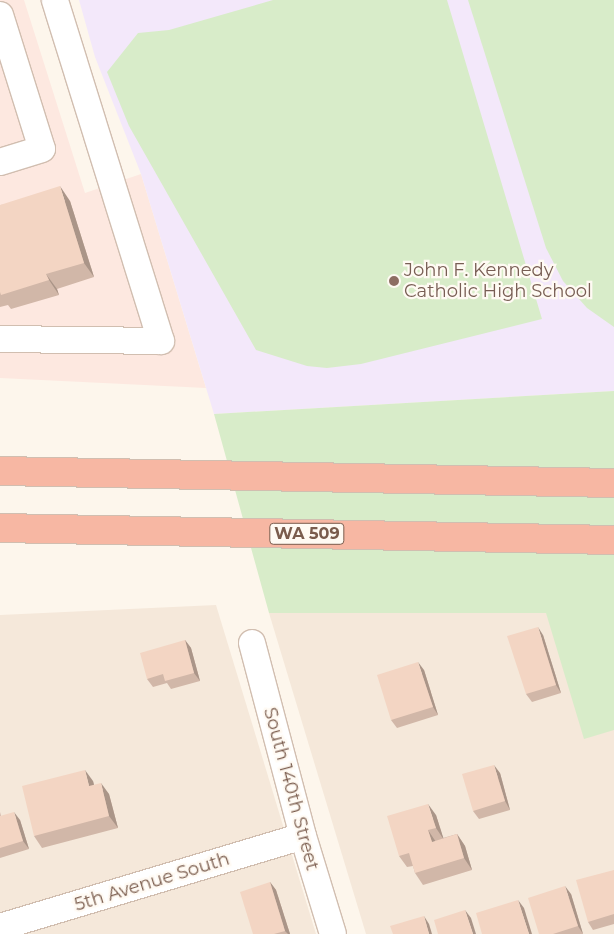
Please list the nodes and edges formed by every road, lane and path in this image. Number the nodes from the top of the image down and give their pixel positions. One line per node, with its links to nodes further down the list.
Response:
1 (55, 0): 4 (street)
2 (0, 15): 3 (street)
3 (0, 162)
4 (0, 339)
5 (0, 471): 6 (highway)
6 (614, 483)
7 (0, 528): 8 (highway, WA 509)
8 (614, 540)
9 (252, 643): 10 (street, South 140th Street)
10 (303, 836): 11 (street, 5th Avenue South); 12 (street, South 140th Street)
11 (0, 927)
12 (334, 934)

